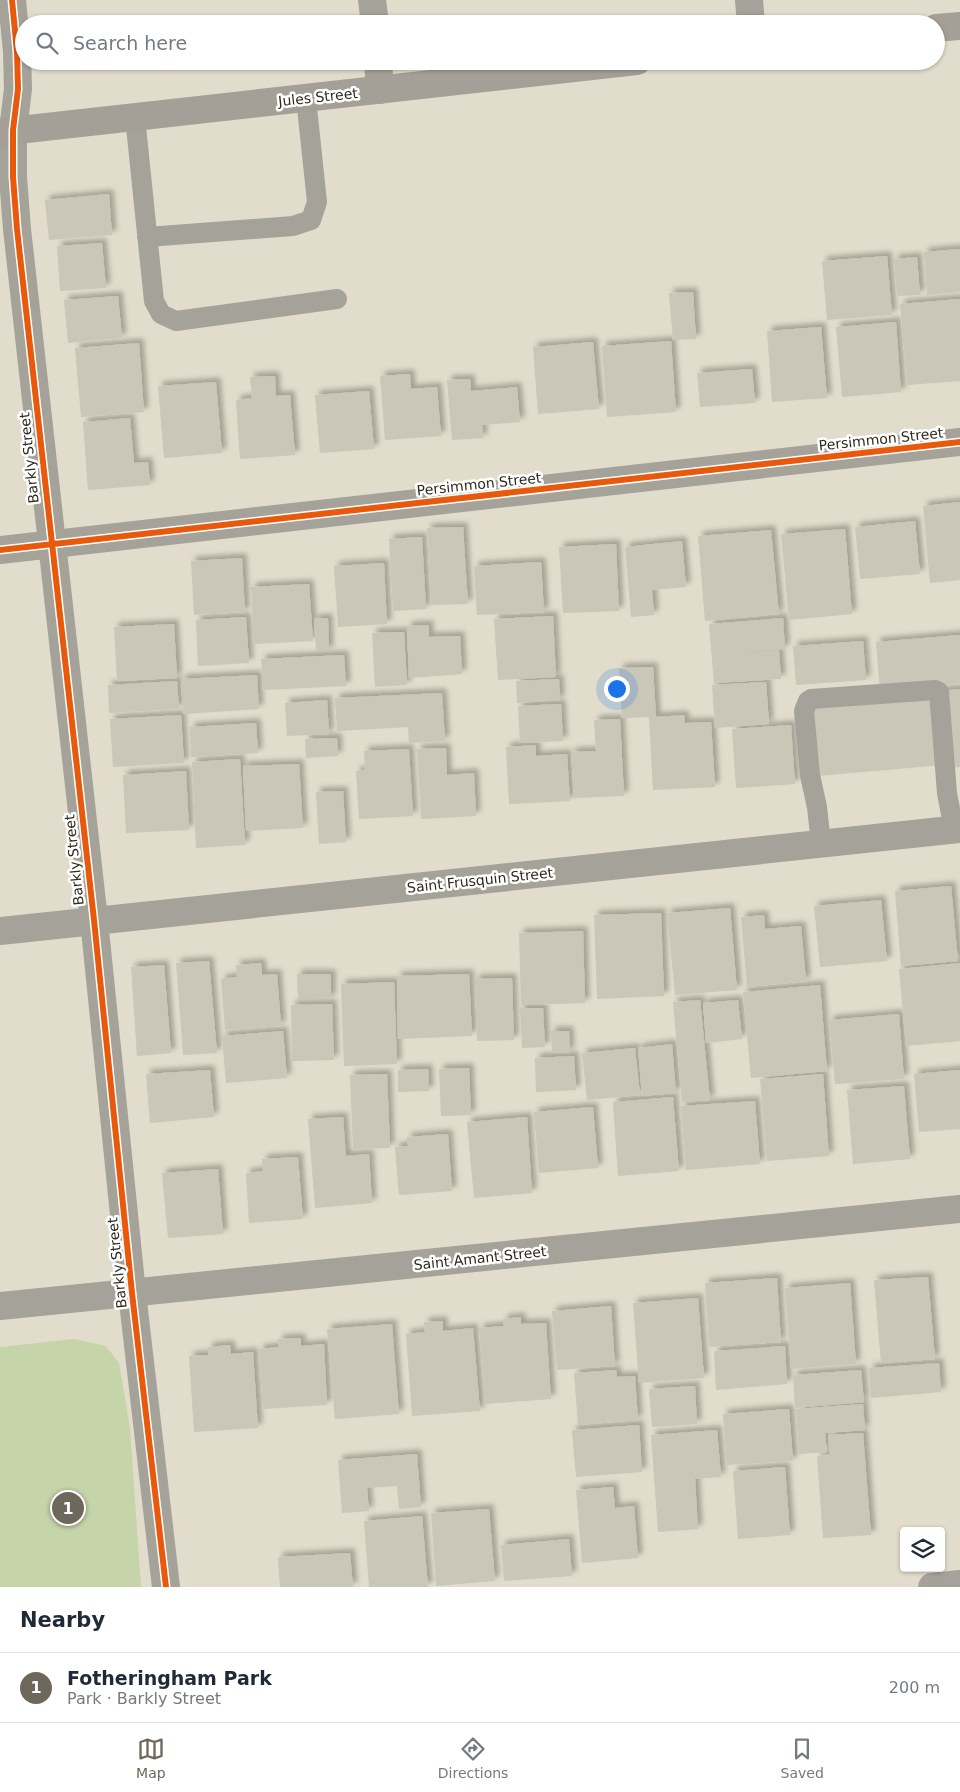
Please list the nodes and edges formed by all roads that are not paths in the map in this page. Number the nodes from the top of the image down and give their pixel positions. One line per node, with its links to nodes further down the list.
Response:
1 (12, 0): 8 (street, Barkly Street)
2 (372, 0): 4 (street)
3 (749, 0): 5 (street)
4 (373, 15)
5 (750, 15)
6 (960, 26): 7 (main road)
7 (945, 27)
8 (15, 37)
9 (17, 70): 15 (street, Barkly Street)
10 (379, 70): 12 (street)
11 (557, 70): 12 (main road, Jules Street)
12 (380, 90): 13 (main road, Jules Street)
13 (306, 98): 14 (main road, Jules Street); 16 (lane)
14 (135, 117): 15 (main road, Jules Street); 16 (lane)
15 (7, 131): 19 (street, Barkly Street)
16 (147, 237): 17 (lane)
17 (337, 299)
18 (960, 442): 19 (street, Persimmon Street)
19 (52, 544): 20 (street, Persimmon Street); 23 (street, Barkly Street)
20 (0, 550)
21 (957, 829): 22 (street, Saint Frusquin Street); 22 (lane)
22 (821, 844): 23 (street, Saint Frusquin Street)
23 (94, 920): 24 (street, Saint Frusquin Street); 26 (street, Barkly Street)
24 (0, 931)
25 (960, 1209): 26 (street, Saint Amant Street)
26 (132, 1293): 27 (street, Saint Amant Street); 29 (street, Barkly Street)
27 (0, 1306)
28 (960, 1584): 30 (street)
29 (166, 1587)
30 (932, 1587)

